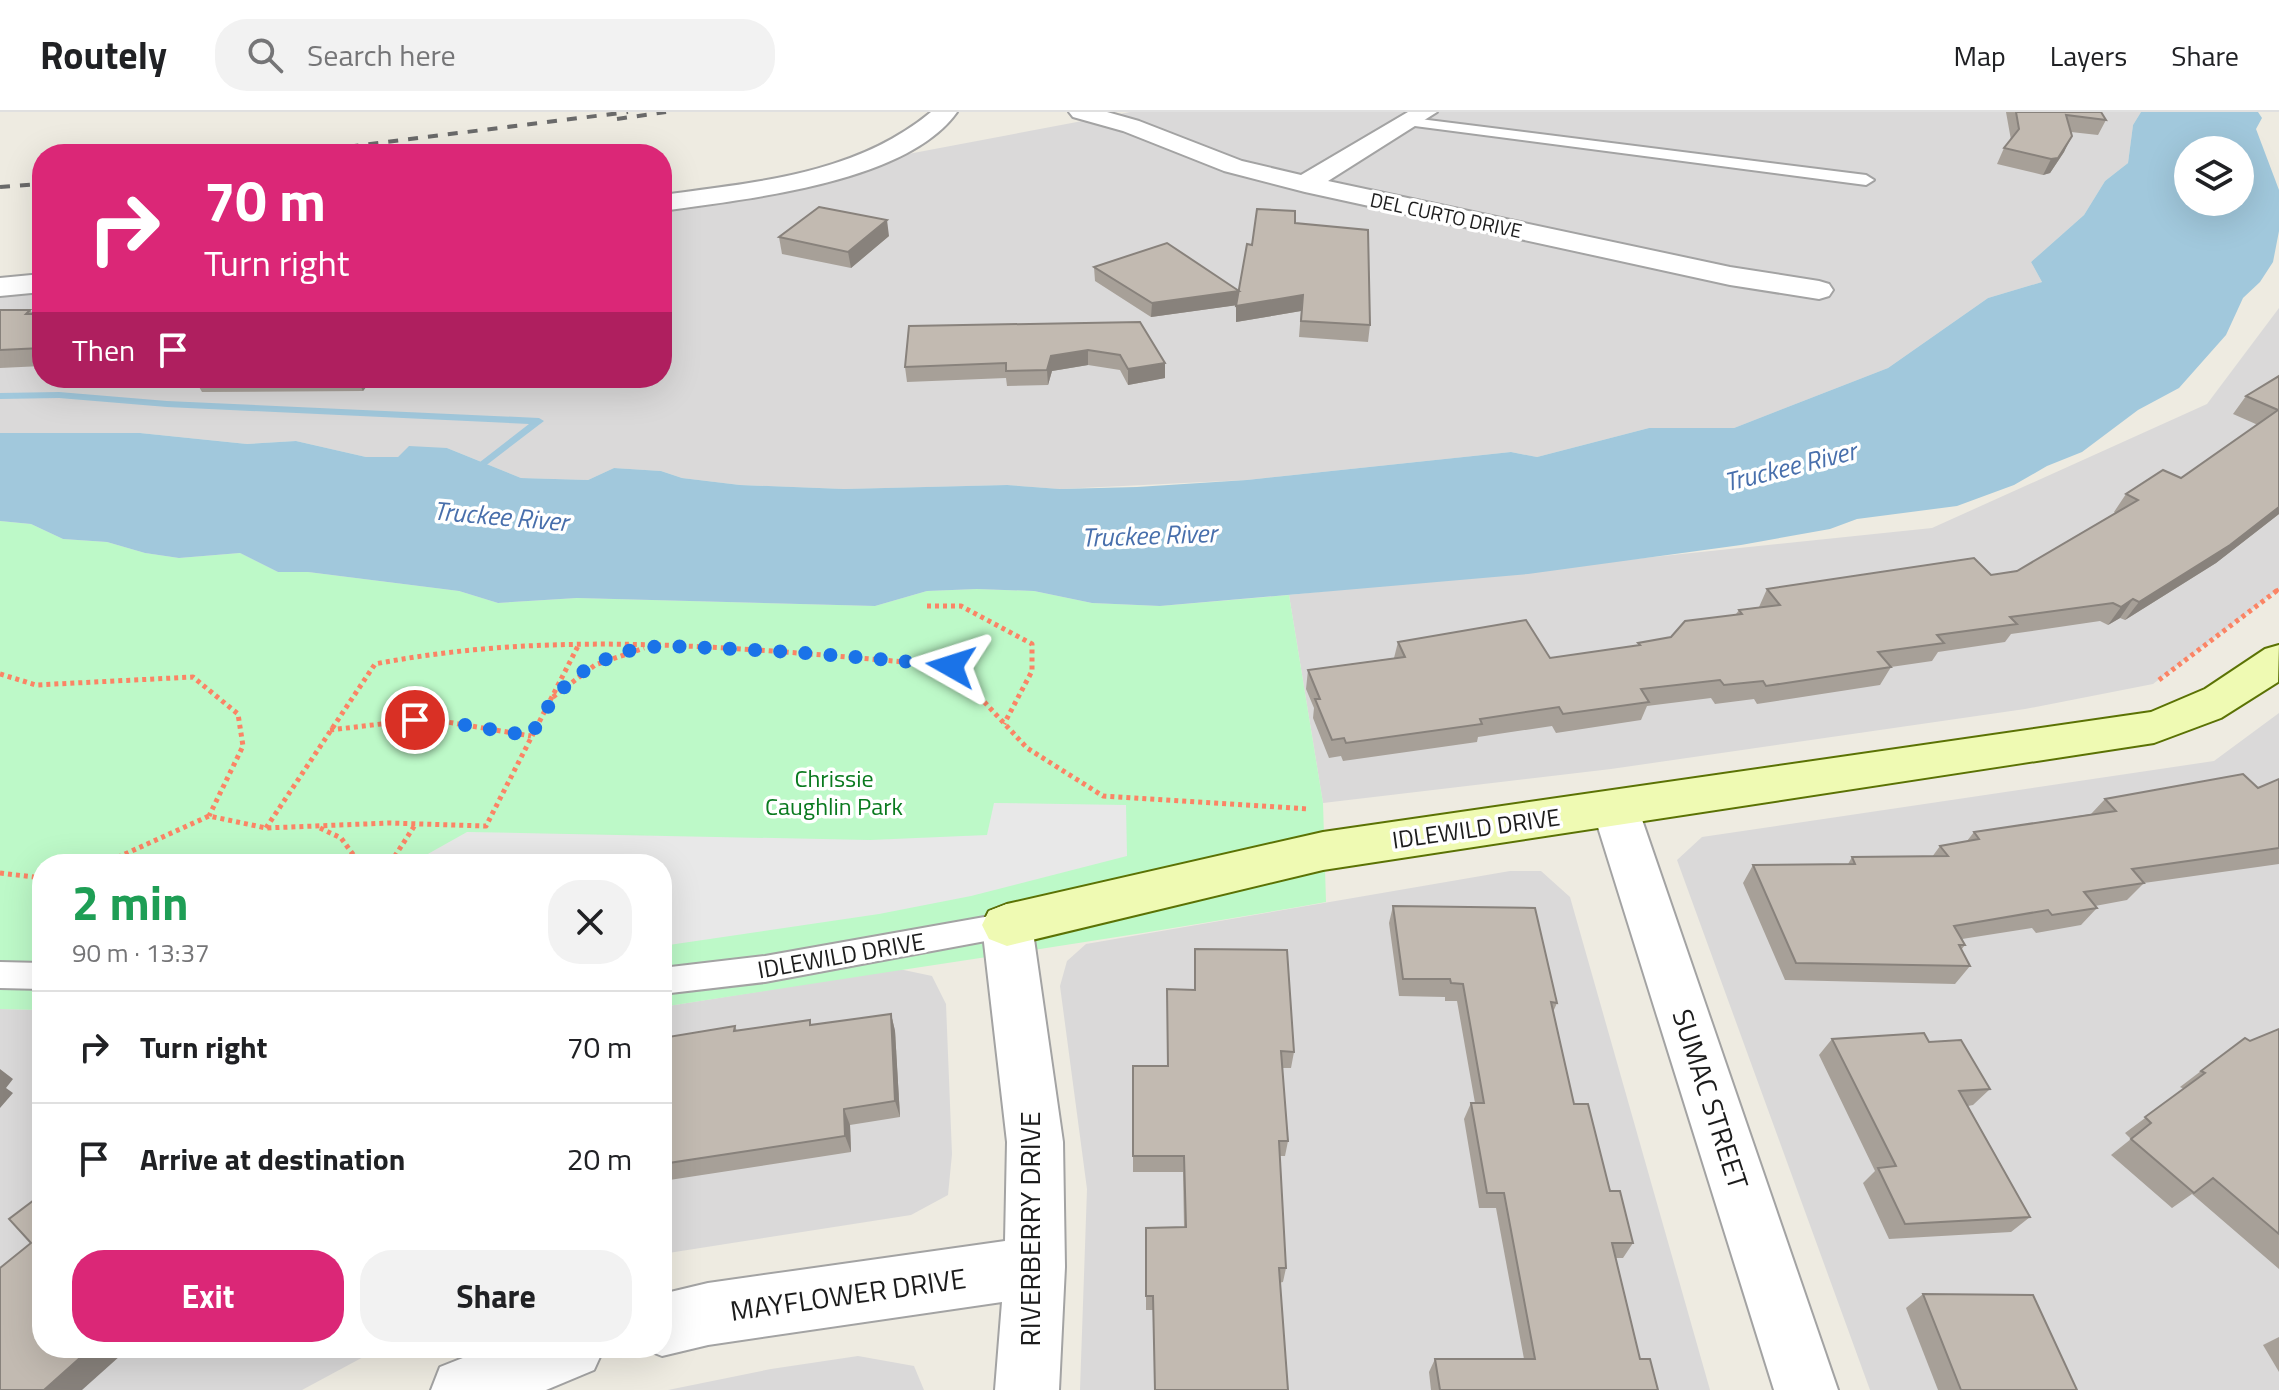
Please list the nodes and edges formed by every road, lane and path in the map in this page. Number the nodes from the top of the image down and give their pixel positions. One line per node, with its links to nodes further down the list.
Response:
1 (945, 112): 6 (street)
2 (1081, 112): 5 (street, DEL CURTO DRIVE)
3 (1418, 117): 4 (lane); 5 (street)
4 (1866, 180)
5 (1305, 184): 9 (street, DEL CURTO DRIVE)
6 (672, 201)
7 (32, 284): 8 (street)
8 (0, 287)
9 (1819, 290)
10 (2279, 589): 16 (path)
11 (927, 606): 18 (path)
12 (579, 645): 13 (path); 17 (path); 19 (path)
13 (657, 646): 17 (path); 18 (path)
14 (2279, 659): 21 (street, IDLEWILD DRIVE)
15 (0, 674): 23 (path)
16 (2153, 684)
17 (550, 701): 20 (path)
18 (1004, 724): 22 (path)
19 (330, 730): 20 (path); 26 (path)
20 (531, 736): 24 (path)
21 (1615, 808): 32 (street, IDLEWILD DRIVE); 41 (street, SUMAC STREET)
22 (1324, 810)
23 (209, 816): 26 (path); 27 (path)
24 (415, 824): 25 (path); 29 (path)
25 (317, 826): 26 (path); 28 (path)
26 (266, 828)
27 (125, 854)
28 (353, 854)
29 (396, 854)
30 (0, 873): 31 (path)
31 (32, 877)
32 (1007, 925): 35 (lane, IDLEWILD DRIVE); 36 (street, RIVERBERRY DRIVE)
33 (0, 975): 34 (lane)
34 (32, 976)
35 (672, 980)
36 (1035, 1267): 37 (street, MAYFLOWER DRIVE); 40 (street, RIVERBERRY DRIVE)
37 (672, 1323)
38 (546, 1358): 39 (street)
39 (463, 1390)
40 (1027, 1390)
41 (1806, 1390)

